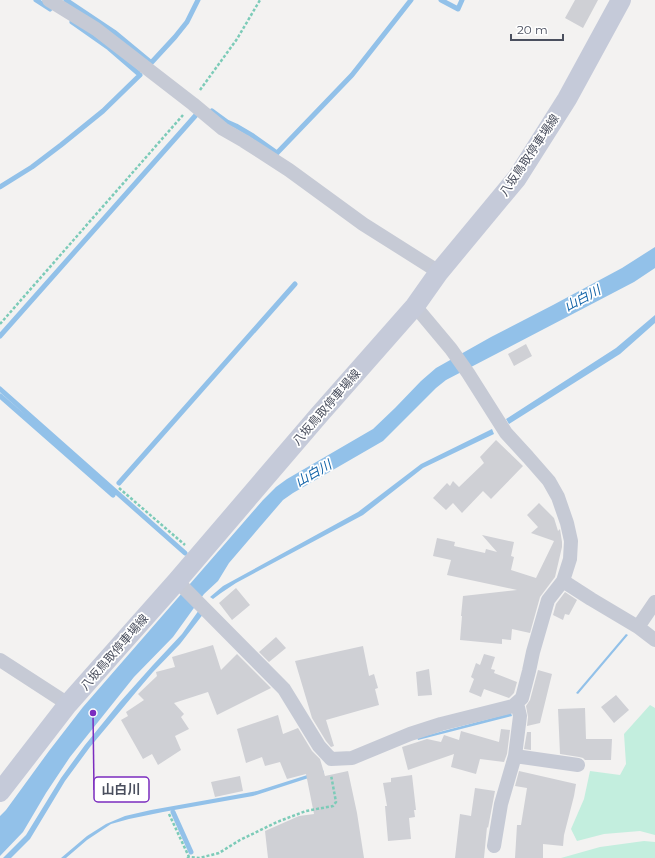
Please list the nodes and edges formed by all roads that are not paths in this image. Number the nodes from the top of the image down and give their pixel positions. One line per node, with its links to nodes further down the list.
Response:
1 (49, 0): 3 (street)
2 (621, 0): 3 (main road, 八坂鳥取停車場線)
3 (439, 272): 4 (main road, 八坂鳥取停車場線)
4 (415, 306): 5 (main road, 八坂鳥取停車場線); 6 (street)
5 (177, 581): 11 (street); 12 (main road, 八坂鳥取停車場線)
6 (563, 581): 8 (street); 11 (street)
7 (655, 602): 8 (street)
8 (638, 627): 9 (street)
9 (655, 640)
10 (0, 660): 12 (street)
11 (517, 703): 13 (street)
12 (68, 704): 15 (main road, 八坂鳥取停車場線)
13 (515, 756): 14 (street); 16 (street)
14 (578, 765)
15 (0, 792)
16 (494, 846)

